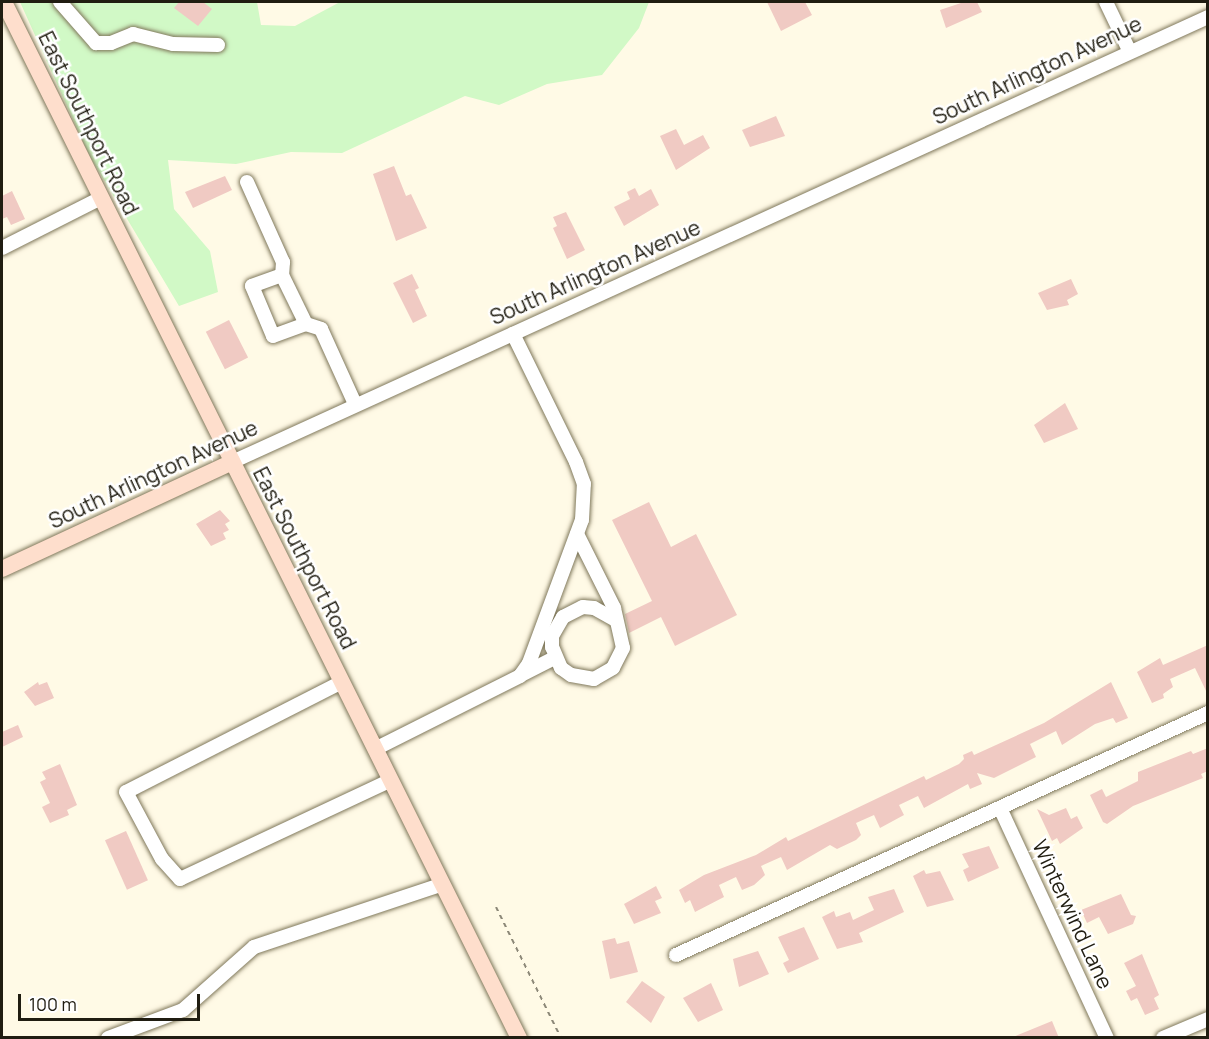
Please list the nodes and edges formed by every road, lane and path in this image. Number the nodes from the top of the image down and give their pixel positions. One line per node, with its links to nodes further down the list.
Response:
1 (4, 2): 8 (main road, East Southport Road)
2 (60, 2): 5 (street)
3 (1106, 2): 6 (street)
4 (1208, 17): 6 (street, South Arlington Avenue)
5 (218, 45)
6 (1130, 52): 12 (street, South Arlington Avenue)
7 (247, 182): 10 (street)
8 (101, 198): 9 (street); 14 (main road, East Southport Road)
9 (2, 248)
10 (282, 275): 11 (street); 11 (street)
11 (306, 324): 13 (street)
12 (513, 334): 13 (street, South Arlington Avenue); 15 (street)
13 (355, 404): 14 (street, South Arlington Avenue)
14 (232, 462): 16 (main road, South Arlington Avenue); 20 (main road, East Southport Road)
15 (577, 534): 17 (street); 19 (street)
16 (2, 569)
17 (614, 619): 18 (street); 18 (street)
18 (555, 658): 19 (street)
19 (520, 676): 22 (street)
20 (342, 682): 22 (main road, East Southport Road); 23 (street)
21 (1208, 713): 24 (street)
22 (375, 749): 23 (main road, East Southport Road)
23 (391, 780): 25 (main road, East Southport Road)
24 (1000, 808): 27 (street); 32 (street, Winterwind Lane)
25 (442, 884): 29 (street); 30 (main road, East Southport Road)
26 (496, 907): 31 (path)
27 (676, 955)
28 (1208, 1019): 33 (street)
29 (108, 1038)
30 (519, 1038)
31 (561, 1038)
32 (1107, 1038)
33 (1163, 1038)

